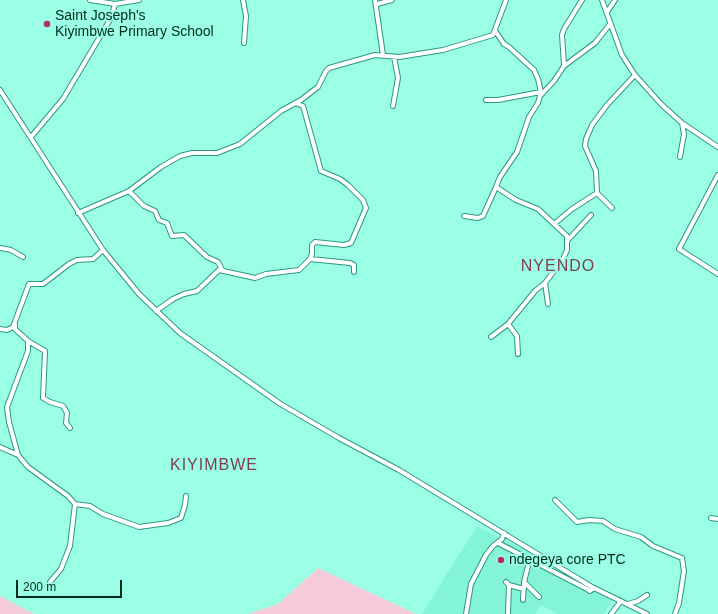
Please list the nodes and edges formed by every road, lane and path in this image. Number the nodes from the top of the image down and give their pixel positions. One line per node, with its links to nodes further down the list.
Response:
1 (90, 0): 10 (street)
2 (139, 0): 10 (street)
3 (243, 0): 14 (street)
4 (392, 0): 9 (street)
5 (506, 0): 13 (street)
6 (582, 0): 17 (street)
7 (602, 0): 11 (street)
8 (615, 0): 11 (street)
9 (376, 2): 15 (street)
10 (115, 4): 25 (street)
11 (606, 12): 12 (street)
12 (610, 24): 17 (street); 18 (street)
13 (496, 32): 16 (street); 20 (street)
14 (244, 43)
15 (384, 55): 16 (street); 22 (street)
16 (394, 57): 23 (street)
17 (564, 66): 20 (street)
18 (635, 75): 24 (street); 31 (street)
19 (0, 90): 25 (street)
20 (541, 93): 21 (street); 29 (street)
21 (486, 100)
22 (295, 103): 30 (street); 41 (street)
23 (393, 106)
24 (682, 123): 26 (street); 27 (street)
25 (31, 137): 33 (street)
26 (718, 147)
27 (680, 157)
28 (718, 175): 44 (street)
29 (496, 187): 35 (street); 36 (street)
30 (129, 191): 33 (street); 42 (street)
31 (596, 193): 32 (street); 36 (street)
32 (612, 208)
33 (78, 213): 39 (street)
34 (591, 215): 37 (street)
35 (464, 216)
36 (554, 224): 37 (street)
37 (567, 242): 45 (street)
38 (0, 248): 40 (street)
39 (103, 250): 47 (street); 48 (street)
40 (23, 257)
41 (310, 259): 42 (street); 43 (street)
42 (222, 270): 47 (street)
43 (354, 272)
44 (718, 274)
45 (545, 283): 46 (street); 49 (street)
46 (548, 304)
47 (156, 311): 62 (street)
48 (15, 324): 50 (street); 52 (street)
49 (508, 324): 51 (street); 53 (street)
50 (0, 329)
51 (491, 337)
52 (28, 341): 54 (street); 56 (street)
53 (518, 354)
54 (70, 428)
55 (0, 447): 56 (street)
56 (18, 455): 59 (street)
57 (186, 496): 59 (street)
58 (554, 500): 78 (street)
59 (75, 504): 65 (street)
60 (711, 518): 61 (street)
61 (718, 519)
62 (504, 533): 63 (street); 67 (street)
63 (498, 543): 64 (street); 74 (street)
64 (528, 558): 66 (street); 67 (street)
65 (50, 582)
66 (524, 582): 68 (street); 70 (street)
67 (594, 588): 72 (street)
68 (524, 589): 71 (street); 75 (street)
69 (647, 595): 73 (street)
70 (539, 598)
71 (523, 600)
72 (620, 601): 73 (street); 76 (street)
73 (627, 604): 77 (street)
74 (466, 614)
75 (508, 614)
76 (611, 614)
77 (647, 614)
78 (675, 614)

